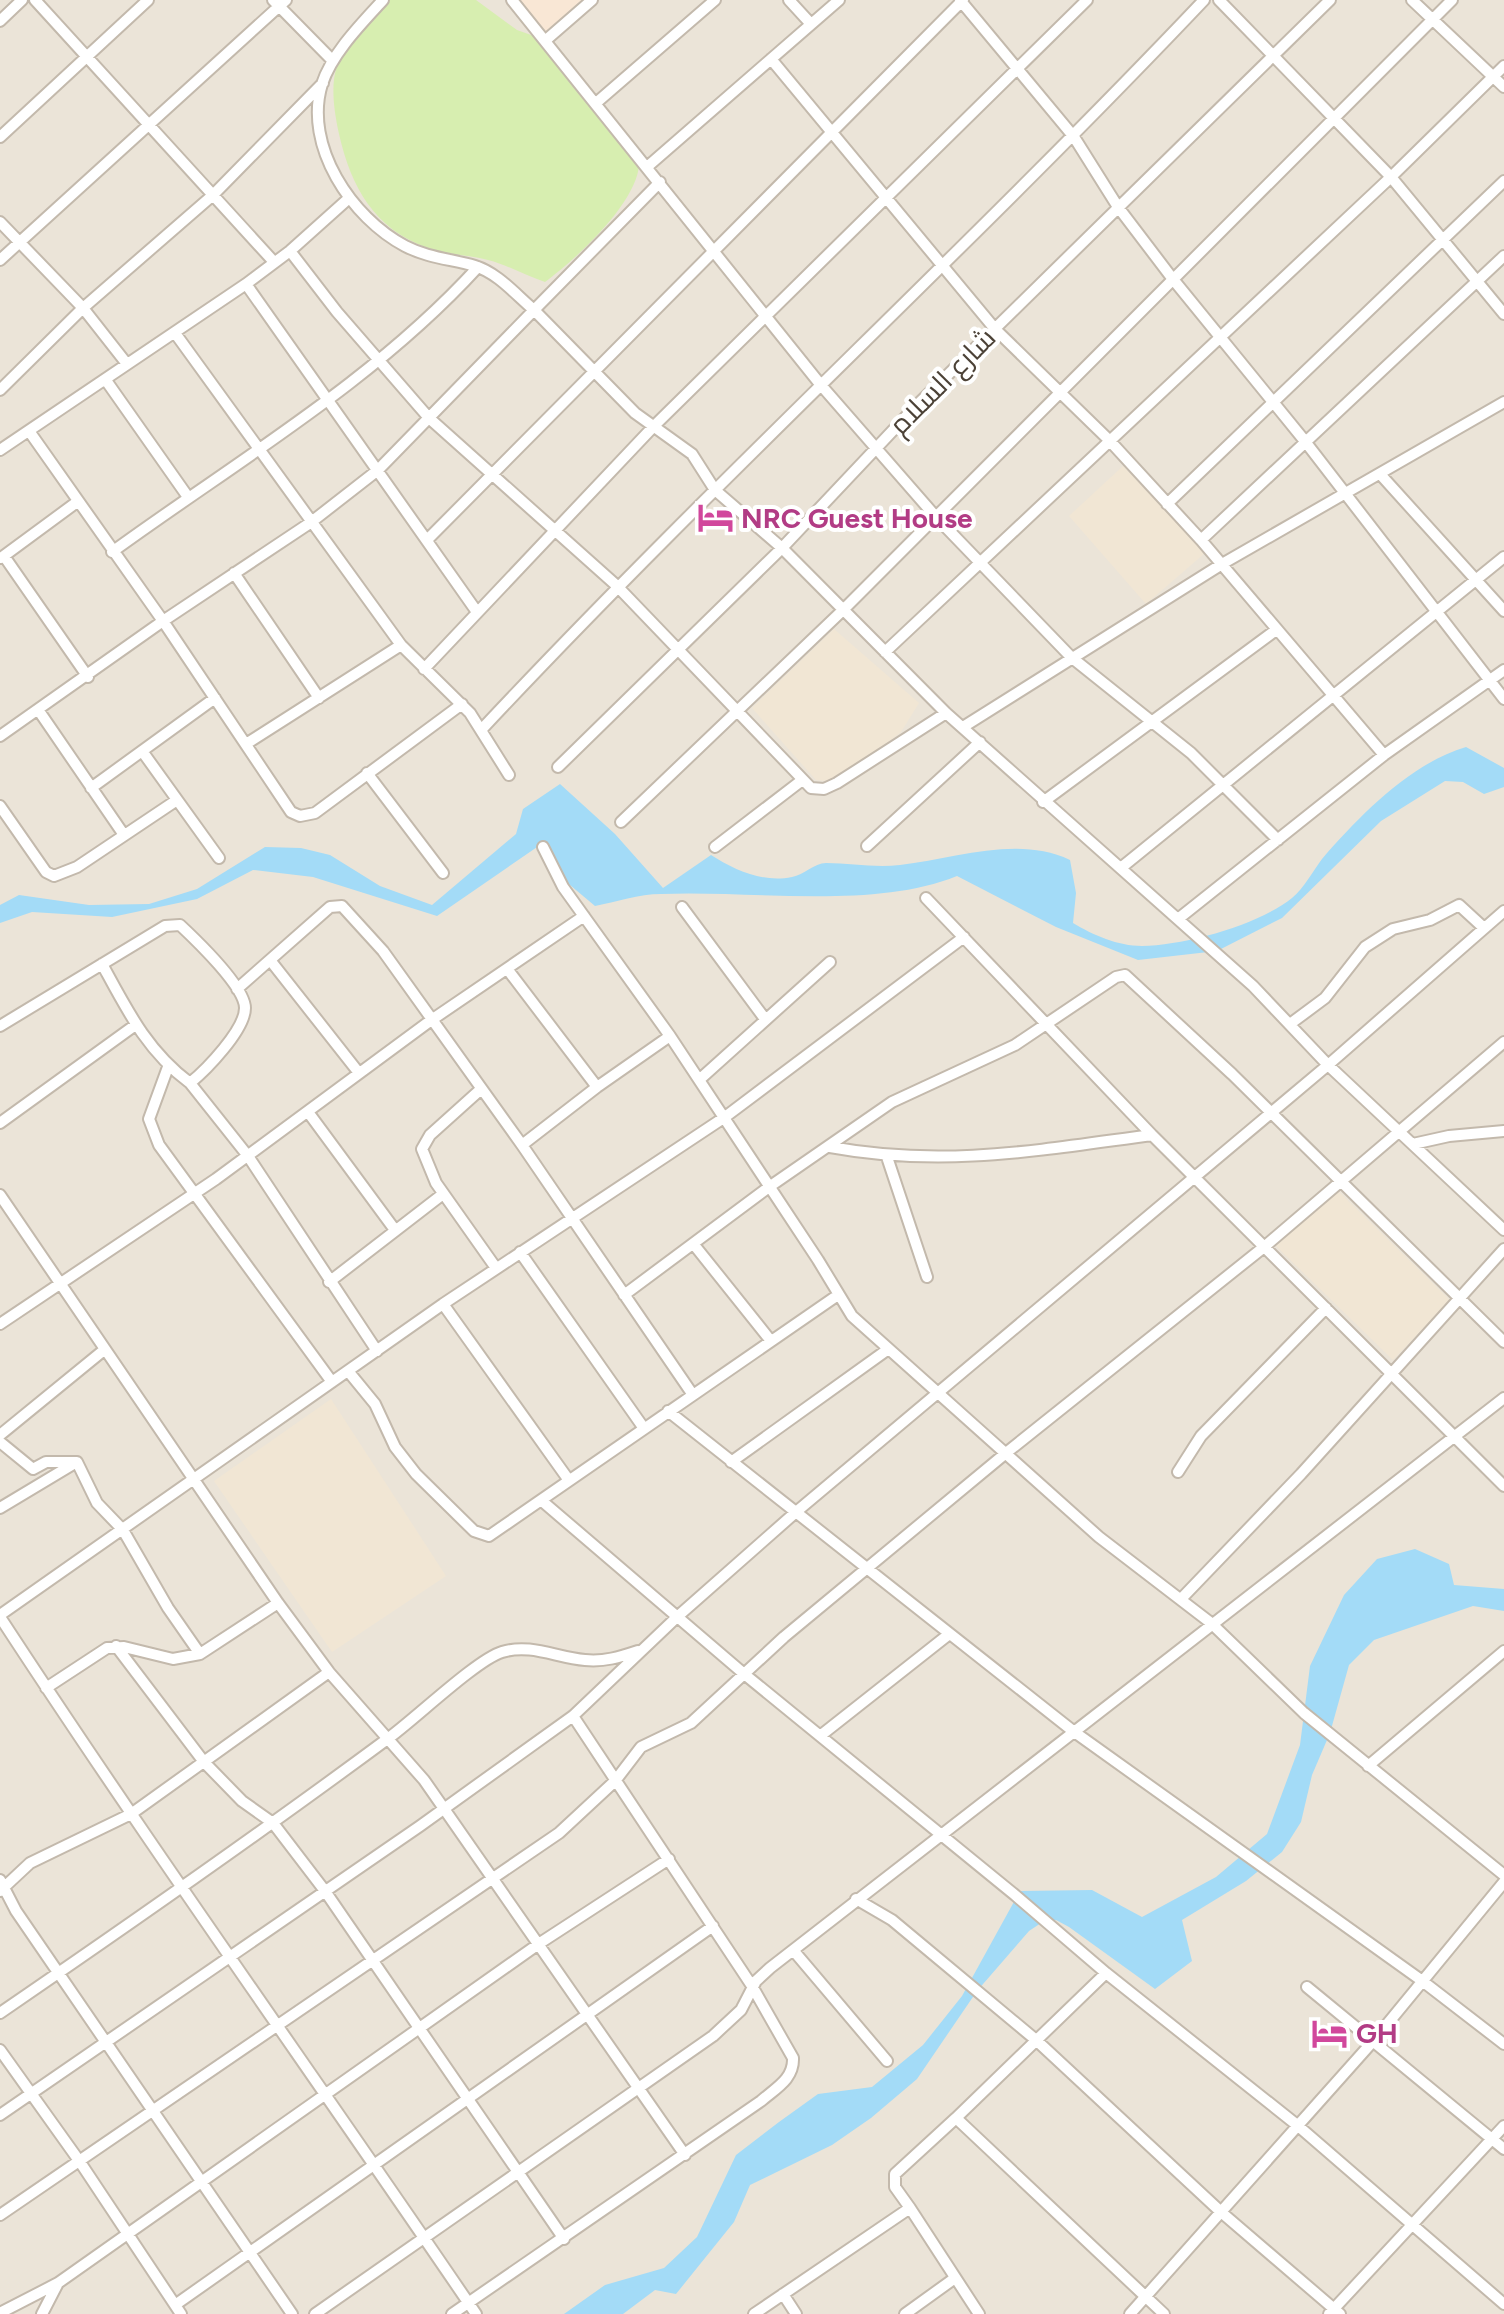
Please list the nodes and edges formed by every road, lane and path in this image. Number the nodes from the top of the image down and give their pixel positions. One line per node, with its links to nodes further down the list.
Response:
1 (22, 0): 19 (street)
2 (35, 0): 22 (street)
3 (148, 0): 22 (street)
4 (383, 0): 25 (street)
5 (512, 0): 21 (street)
6 (592, 0): 21 (street)
7 (715, 0): 31 (street)
8 (789, 0): 20 (street)
9 (839, 0): 20 (street)
10 (1087, 0): 27 (street)
11 (1204, 0): 36 (street)
12 (1219, 0): 23 (street)
13 (1330, 0): 23 (street, شارع السلام)
14 (1412, 0): 18 (street)
15 (1452, 0): 18 (street)
16 (962, 1): 27 (street); 34 (street)
17 (279, 2): 25 (street); 33 (street)
18 (1433, 20): 28 (street); 32 (street)
19 (0, 21)
20 (811, 24): 24 (street)
21 (546, 40): 31 (street)
22 (86, 56): 33 (street); 35 (street)
23 (1274, 57): 32 (street); 44 (street, شارع السلام)
24 (771, 59): 34 (street); 37 (street)
25 (333, 61): 29 (street)
26 (1504, 66): 28 (street)
27 (1019, 69): 36 (street); 43 (street)
28 (1493, 77): 30 (street); 38 (street)
29 (323, 83): 41 (street); 42 (street)
30 (1504, 87)
31 (596, 103): 37 (street)
32 (1335, 119): 38 (street); 55 (street)
33 (149, 125): 41 (street); 47 (street)
34 (831, 135): 43 (street); 49 (street)
35 (0, 137)
36 (1074, 137): 44 (street); 53 (street)
37 (647, 167): 40 (street)
38 (1391, 177): 46 (street); 64 (street)
39 (1504, 181): 46 (street)
40 (660, 182): 49 (street); 59 (street)
41 (213, 195): 52 (street); 58 (street)
42 (348, 199): 48 (street); 54 (street)
43 (885, 199): 53 (street); 61 (street)
44 (1118, 207): 55 (street); 62 (street, شارع السلام)
45 (0, 222): 47 (street)
46 (1442, 239): 56 (street); 73 (street)
47 (19, 243): 51 (street); 58 (street)
48 (290, 251): 52 (street); 65 (street)
49 (714, 252): 61 (street); 67 (street)
50 (1504, 256): 56 (street)
51 (0, 260)
52 (274, 262): 57 (street)
53 (943, 266): 62 (street); 69 (street)
54 (478, 267): 59 (street); 65 (street)
55 (1172, 278): 64 (street); 71 (street)
56 (1477, 281): 60 (street); 79 (street)
57 (246, 284): 63 (street); 72 (street)
58 (83, 308): 66 (street); 70 (street)
59 (534, 310): 67 (street); 75 (street)
60 (1504, 314)
61 (765, 316): 69 (street); 76 (street)
62 (995, 329): 71 (street); 81 (street, شارع السلام)
63 (175, 333): 66 (street); 82 (street)
64 (1219, 337): 73 (street); 78 (street)
65 (379, 361): 72 (street); 75 (street)
66 (127, 364): 68 (street)
67 (592, 370): 76 (street); 85 (street)
68 (105, 379): 77 (street); 88 (street)
69 (820, 384): 81 (street); 86 (street)
70 (0, 390)
71 (1061, 393): 78 (street); 91 (street)
72 (328, 399): 82 (street); 83 (street)
73 (1273, 402): 79 (street); 90 (street)
74 (1504, 402): 84 (street)
75 (429, 418): 83 (street); 85 (street)
76 (653, 427): 86 (street); 93 (street)
77 (29, 431): 80 (street); 89 (street)
78 (1109, 440): 90 (street); 100 (street)
79 (1304, 440): 87 (street); 95 (street)
80 (0, 450)
81 (876, 450): 91 (street); 96 (street, شارع السلام)
82 (259, 452): 88 (street); 92 (street)
83 (378, 470): 92 (street); 94 (street)
84 (1380, 474): 87 (street); 103 (street)
85 (494, 475): 93 (street); 94 (street)
86 (715, 490): 96 (street); 104 (street)
87 (1345, 495): 101 (street); 106 (street)
88 (188, 497): 97 (street)
89 (77, 502): 97 (street); 99 (street)
90 (1167, 504): 95 (street)
91 (936, 517): 100 (street); 105 (street)
92 (310, 523): 102 (street); 111 (street)
93 (557, 530): 104 (street); 108 (street)
94 (427, 540): 108 (street)
95 (1201, 540): 101 (street)
96 (782, 548): 105 (street); 112 (street, شارع السلام)
97 (112, 552): 109 (street)
98 (1504, 557): 103 (street)
99 (2, 558): 117 (street)
100 (982, 564): 113 (street); 114 (street)
101 (1222, 564): 110 (street); 114 (street)
102 (234, 573): 109 (street); 121 (street)
103 (1475, 580): 106 (street); 107 (street)
104 (616, 585): 112 (street); 129 (street)
105 (843, 610): 113 (street); 125 (street)
106 (1437, 611): 118 (street); 119 (street)
107 (1504, 611)
108 (477, 612): 115 (street)
109 (163, 621): 117 (street); 120 (street)
110 (1276, 630): 119 (street); 127 (street)
111 (401, 645): 115 (street); 121 (street)
112 (680, 648): 125 (street); 135 (street, شارع السلام)
113 (885, 652): 126 (street)
114 (1071, 657): 127 (street); 128 (street)
115 (424, 669): 123 (street)
116 (1504, 670): 118 (street)
117 (88, 677): 124 (street)
118 (1490, 681): 122 (street); 134 (street)
119 (1335, 697): 134 (street); 139 (street)
120 (215, 698): 132 (street); 133 (street)
121 (319, 698): 132 (street)
122 (1504, 699)
123 (462, 704): 129 (street); 136 (street)
124 (39, 711): 130 (street); 140 (street)
125 (739, 712): 138 (street); 144 (street)
126 (946, 713): 128 (street); 138 (street)
127 (1152, 722): 139 (street); 142 (street)
128 (963, 727): 131 (street)
129 (482, 729): 137 (street)
130 (0, 736)
131 (980, 742): 142 (street); 147 (street)
132 (246, 744): 136 (street)
133 (142, 751): 140 (street); 141 (street)
134 (1384, 755): 146 (street)
135 (558, 767)
136 (367, 773): 152 (street)
137 (509, 775)
138 (801, 781): 149 (street)
139 (1225, 784): 146 (street); 151 (street)
140 (91, 788): 145 (street)
141 (177, 800): 145 (street); 150 (street)
142 (1043, 802): 151 (street)
143 (0, 806): 145 (street)
144 (621, 822)
145 (124, 835)
146 (1278, 840): 157 (street)
147 (867, 846)
148 (543, 847): 156 (street)
149 (715, 847)
150 (219, 858)
151 (1122, 867): 157 (street)
152 (443, 873)
153 (926, 898): 159 (street)
154 (682, 907): 165 (street)
155 (1504, 911): 158 (street)
156 (584, 916): 163 (street); 171 (street)
157 (1178, 919): 167 (street)
158 (1484, 928): 167 (street); 173 (street)
159 (964, 937): 168 (street); 182 (street)
160 (270, 960): 164 (street); 166 (street); 175 (street)
161 (830, 962): 165 (street)
162 (102, 964): 164 (street); 169 (street); 170 (street)
163 (508, 970): 166 (street); 178 (street)
164 (237, 989): 177 (street)
165 (765, 1019): 176 (street)
166 (430, 1021): 175 (street); 179 (street)
167 (1290, 1024): 173 (street)
168 (1048, 1025): 181 (street); 186 (street); 189 (street)
169 (0, 1026)
170 (134, 1026): 174 (street); 183 (street)
171 (670, 1036): 176 (street); 178 (street)
172 (1504, 1042): 184 (street)
173 (1328, 1065): 181 (street); 184 (street)
174 (168, 1067): 177 (street); 195 (street)
175 (359, 1073): 180 (street)
176 (699, 1080): 182 (street)
177 (190, 1083): 190 (street)
178 (597, 1087): 188 (street)
179 (480, 1090): 188 (street); 196 (street)
180 (308, 1112): 190 (street); 199 (street)
181 (1269, 1114): 192 (street); 193 (street)
182 (725, 1117): 194 (street); 198 (street)
183 (0, 1123)
184 (1397, 1131): 187 (street); 193 (street)
185 (1504, 1131): 187 (street)
186 (1152, 1135): 191 (street); 192 (street)
187 (1413, 1144): 200 (street)
188 (522, 1145): 198 (street)
189 (830, 1147): 191 (street); 194 (street)
190 (248, 1156): 195 (street); 207 (street)
191 (887, 1157): 206 (street)
192 (1194, 1176): 202 (street); 223 (street)
193 (1338, 1182): 202 (street); 211 (street)
194 (769, 1187): 201 (street); 210 (street)
195 (194, 1194): 208 (street); 222 (street)
196 (443, 1194): 199 (street); 205 (street)
197 (2, 1202): 208 (street)
198 (570, 1218): 204 (street); 209 (street)
199 (395, 1230): 207 (street)
200 (1504, 1230)
201 (695, 1246): 209 (street); 215 (street)
202 (1264, 1247): 213 (street); 231 (street)
203 (1504, 1249): 211 (street)
204 (520, 1252): 205 (street); 227 (street)
205 (496, 1268): 212 (street)
206 (927, 1277)
207 (329, 1282): 219 (street)
208 (58, 1285): 214 (street); 217 (street)
209 (624, 1295): 224 (street)
210 (838, 1295): 215 (street); 218 (street)
211 (1458, 1298): 216 (street); 221 (street)
212 (443, 1304): 219 (street); 235 (street)
213 (1326, 1308): 221 (street); 234 (street)
214 (0, 1324)
215 (771, 1341): 224 (street)
216 (1504, 1342)
217 (104, 1350): 228 (street); 236 (street)
218 (887, 1350): 223 (street); 233 (street)
219 (377, 1351): 220 (street)
220 (348, 1371): 222 (street); 238 (street)
221 (1390, 1372): 229 (street); 243 (street)
222 (332, 1382): 236 (street)
223 (936, 1393): 231 (street); 240 (street)
224 (693, 1395): 226 (street)
225 (1504, 1398): 229 (street)
226 (668, 1411): 227 (street); 233 (street)
227 (643, 1427): 235 (street)
228 (0, 1435)
229 (1455, 1436): 237 (street); 247 (street)
230 (0, 1442): 232 (street)
231 (1006, 1453): 242 (street); 243 (street)
232 (77, 1462): 239 (street); 241 (street)
233 (731, 1462): 240 (street)
234 (1178, 1472)
235 (568, 1479): 238 (street)
236 (193, 1481): 241 (street); 244 (street)
237 (1504, 1486)
238 (542, 1501): 246 (street)
239 (0, 1508)
240 (796, 1512): 242 (street); 246 (street)
241 (123, 1530): 245 (street); 252 (street)
242 (867, 1569): 248 (street); 254 (street)
243 (1181, 1599): 247 (street)
244 (278, 1603): 252 (street); 253 (street)
245 (0, 1616): 255 (street)
246 (677, 1617): 250 (street); 254 (street)
247 (1211, 1623): 257 (street); 261 (street)
248 (948, 1635): 257 (street); 258 (street)
249 (116, 1646): 252 (street); 255 (street); 260 (street)
250 (644, 1649): 256 (street); 259 (street)
251 (1504, 1651): 261 (street)
252 (200, 1654)
253 (329, 1672): 259 (street); 260 (street)
254 (743, 1673): 258 (street); 262 (street)
255 (46, 1688): 264 (street)
256 (573, 1716): 262 (street); 263 (street)
257 (1073, 1731): 266 (street); 282 (street)
258 (820, 1736): 266 (street)
259 (389, 1738): 263 (street); 265 (street)
260 (204, 1762): 264 (street); 265 (street)
261 (1368, 1766): 268 (street)
262 (615, 1781): 267 (street); 269 (street)
263 (445, 1808): 269 (street); 273 (street)
264 (131, 1814): 271 (street); 272 (street)
265 (273, 1823): 272 (street); 273 (street)
266 (938, 1834): 274 (street); 281 (street)
267 (669, 1859): 275 (street); 276 (street)
268 (1504, 1875)
269 (495, 1880): 276 (street); 279 (street)
270 (1504, 1882): 282 (street)
271 (1, 1887): 280 (street)
272 (181, 1890): 278 (street); 280 (street)
273 (325, 1891): 278 (street); 279 (street)
274 (856, 1899): 277 (street); 290 (street)
275 (713, 1926): 283 (street); 286 (street)
276 (540, 1943): 286 (street); 288 (street)
277 (793, 1950): 283 (street); 294 (street)
278 (230, 1956): 287 (street); 291 (street)
279 (372, 1962): 287 (street); 288 (street)
280 (59, 1973): 285 (street); 291 (street)
281 (1106, 1973): 290 (street); 302 (street)
282 (1421, 1980): 289 (street); 292 (street)
283 (752, 1986): 295 (street); 306 (street)
284 (1307, 1987): 289 (street)
285 (0, 2013)
286 (589, 2015): 295 (street); 298 (street)
287 (277, 2028): 296 (street); 299 (street)
288 (417, 2029): 296 (street); 298 (street)
289 (1375, 2039): 302 (street); 304 (street)
290 (1036, 2040): 301 (street); 312 (street)
291 (108, 2042): 297 (street); 299 (street)
292 (1504, 2044)
293 (0, 2050): 297 (street)
294 (887, 2061)
295 (639, 2089): 306 (street); 309 (street)
296 (325, 2094): 308 (street); 310 (street)
297 (32, 2095): 300 (street); 307 (street)
298 (468, 2100): 308 (street); 309 (street)
299 (154, 2109): 307 (street); 310 (street)
300 (0, 2115)
301 (956, 2118): 311 (street); 322 (street)
302 (1297, 2125): 312 (street); 314 (street)
303 (1504, 2126): 304 (street)
304 (1492, 2139): 305 (street); 314 (street)
305 (1504, 2149)
306 (685, 2155): 317 (street)
307 (80, 2162): 313 (street); 315 (street)
308 (374, 2168): 316 (street); 318 (street)
309 (519, 2173): 316 (street); 317 (street)
310 (204, 2182): 315 (street); 318 (street)
311 (910, 2208): 319 (street); 321 (street)
312 (1221, 2212): 322 (street); 327 (street)
313 (0, 2215)
314 (1414, 2223): 324 (street); 327 (street)
315 (128, 2232): 320 (street); 325 (street)
316 (423, 2239): 323 (street); 330 (street)
317 (564, 2239): 323 (street)
318 (249, 2251): 325 (street); 329 (street)
319 (955, 2278): 335 (street); 336 (street)
320 (58, 2283): 326 (street); 328 (street)
321 (783, 2294): 333 (street); 334 (street)
322 (1145, 2297): 337 (street); 338 (street)
323 (468, 2303): 331 (street); 332 (street)
324 (1504, 2304)
325 (178, 2310)
326 (1, 2311)
327 (1334, 2312)
328 (42, 2314)
329 (292, 2314)
330 (315, 2314)
331 (452, 2314)
332 (476, 2314)
333 (754, 2314)
334 (796, 2314)
335 (905, 2314)
336 (979, 2314)
337 (1130, 2314)
338 (1164, 2314)

